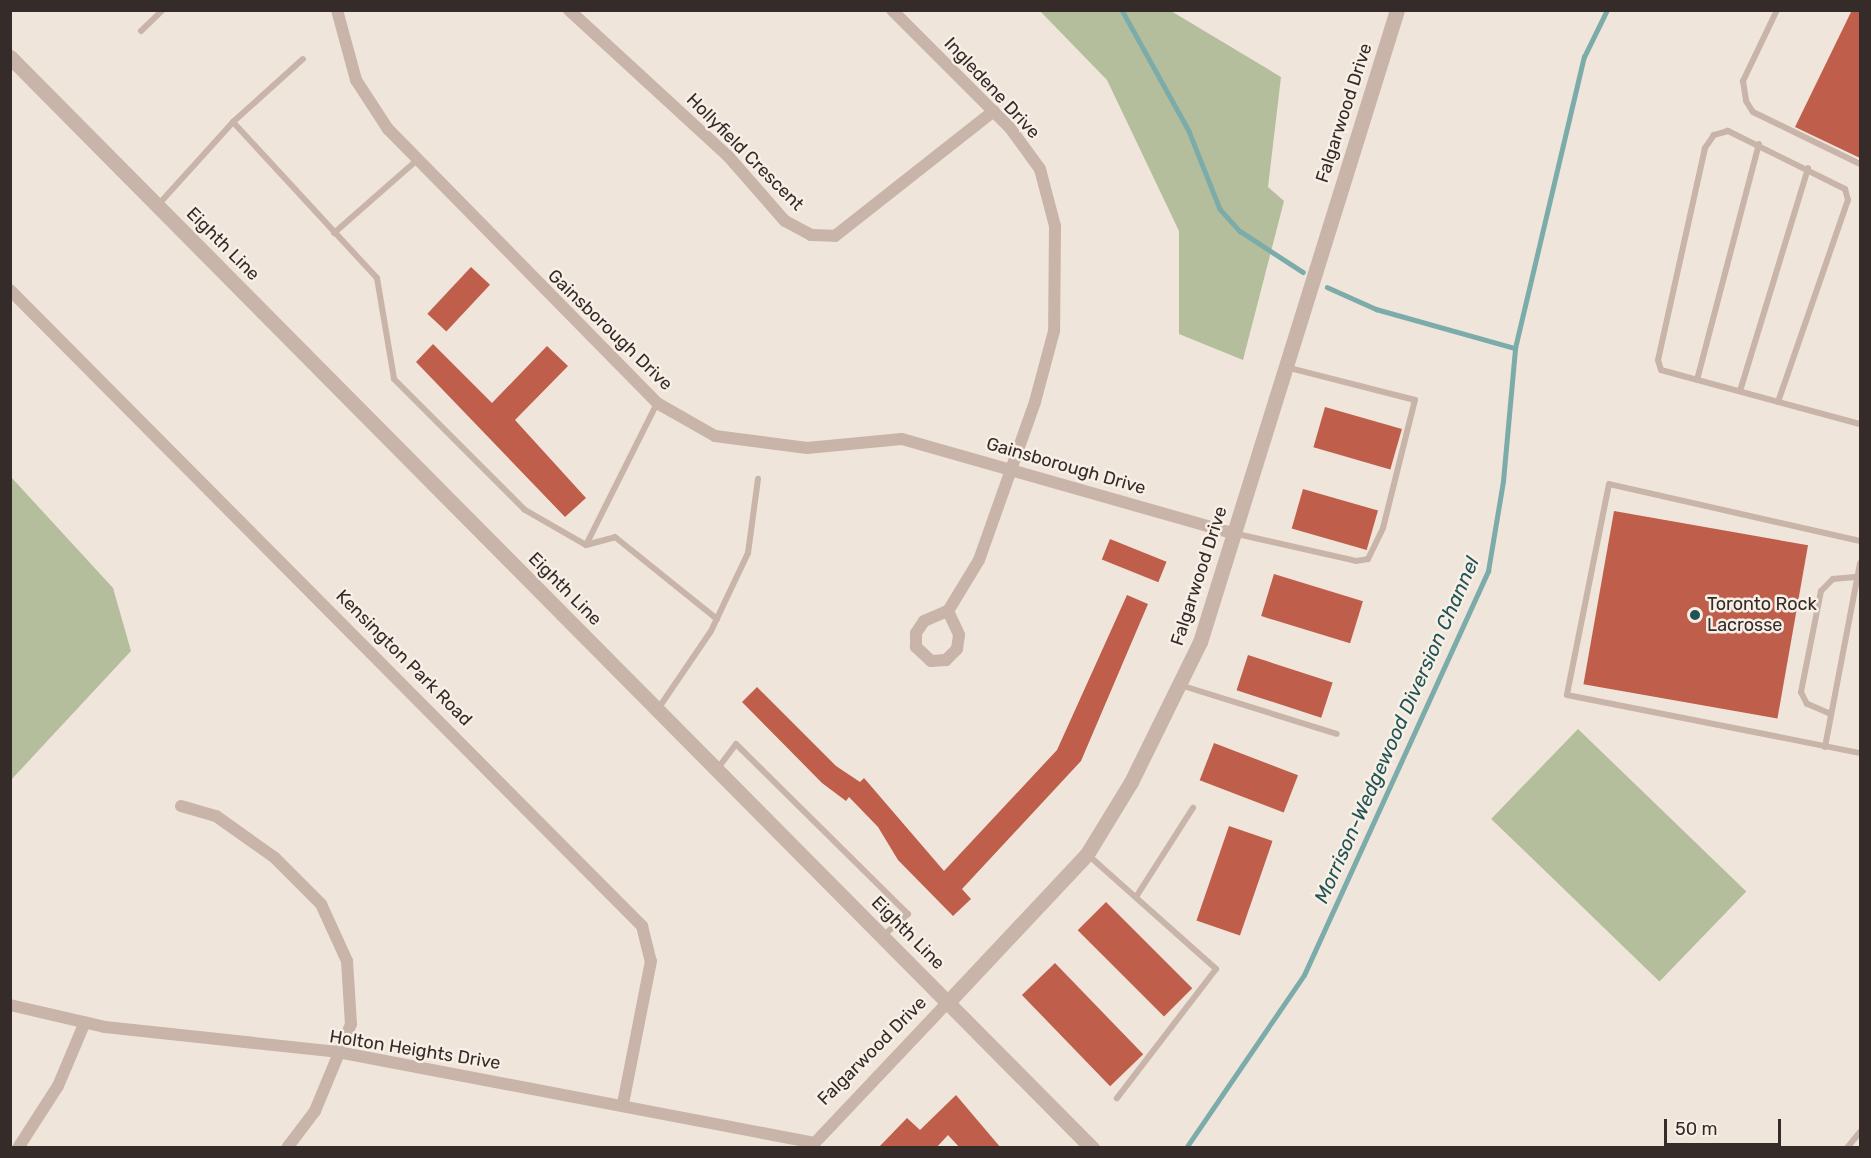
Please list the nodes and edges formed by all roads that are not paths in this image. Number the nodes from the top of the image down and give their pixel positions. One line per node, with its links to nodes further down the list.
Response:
1 (163, 10): 7 (lane)
2 (337, 10): 13 (street, Gainsborough Drive)
3 (569, 10): 10 (street, Hollyfield Crescent)
4 (892, 10): 10 (street, Ingledene Drive)
5 (1397, 10): 19 (street, Falgarwood Drive)
6 (1778, 10): 14 (lane)
7 (141, 31)
8 (10, 57): 16 (street, Eighth Line)
9 (303, 59): 11 (lane)
10 (994, 111): 25 (street, Ingledene Drive)
11 (233, 122): 16 (lane); 17 (lane)
12 (1759, 144): 15 (lane); 20 (lane); 20 (lane)
13 (417, 160): 17 (lane); 23 (street, Gainsborough Drive)
14 (1860, 164)
15 (1808, 168): 21 (lane); 22 (lane)
16 (157, 206): 35 (street, Eighth Line)
17 (334, 233): 29 (lane)
18 (10, 290): 51 (street, Kensington Park Road)
19 (1289, 368): 27 (street, Falgarwood Drive); 27 (lane)
20 (1696, 380): 21 (lane)
21 (1740, 391): 22 (lane)
22 (1778, 402): 24 (lane)
23 (657, 403): 25 (street, Gainsborough Drive); 29 (lane)
24 (1860, 424)
25 (1009, 468): 27 (street, Gainsborough Drive); 32 (street, Ingledene Drive)
26 (758, 478): 33 (lane)
27 (1233, 533): 34 (street, Falgarwood Drive)
28 (1860, 541): 38 (lane)
29 (586, 545): 33 (lane)
30 (1860, 563): 31 (lane)
31 (1858, 577): 36 (lane); 36 (lane)
32 (948, 611)
33 (717, 619): 35 (lane)
34 (1180, 685): 37 (lane); 43 (street, Falgarwood Drive)
35 (658, 710): 40 (street, Eighth Line)
36 (1831, 714): 38 (lane)
37 (1336, 734)
38 (1825, 747): 39 (lane)
39 (1860, 753)
40 (716, 770): 45 (street, Eighth Line); 45 (lane)
41 (181, 806): 49 (street)
42 (1193, 807): 44 (lane)
43 (1087, 854): 44 (lane); 46 (street, Falgarwood Drive)
44 (1136, 897): 50 (lane)
45 (883, 936): 46 (street, Eighth Line)
46 (949, 1001): 53 (street, Falgarwood Drive); 56 (street, Eighth Line)
47 (10, 1005): 48 (street, Holton Heights Drive)
48 (85, 1022): 49 (street, Holton Heights Drive); 54 (street)
49 (338, 1052): 51 (street, Holton Heights Drive); 55 (street)
50 (1117, 1098)
51 (623, 1104): 53 (street, Holton Heights Drive)
52 (1860, 1132): 57 (lane)
53 (811, 1145)
54 (18, 1148)
55 (287, 1148)
56 (1092, 1148)
57 (1847, 1148)

